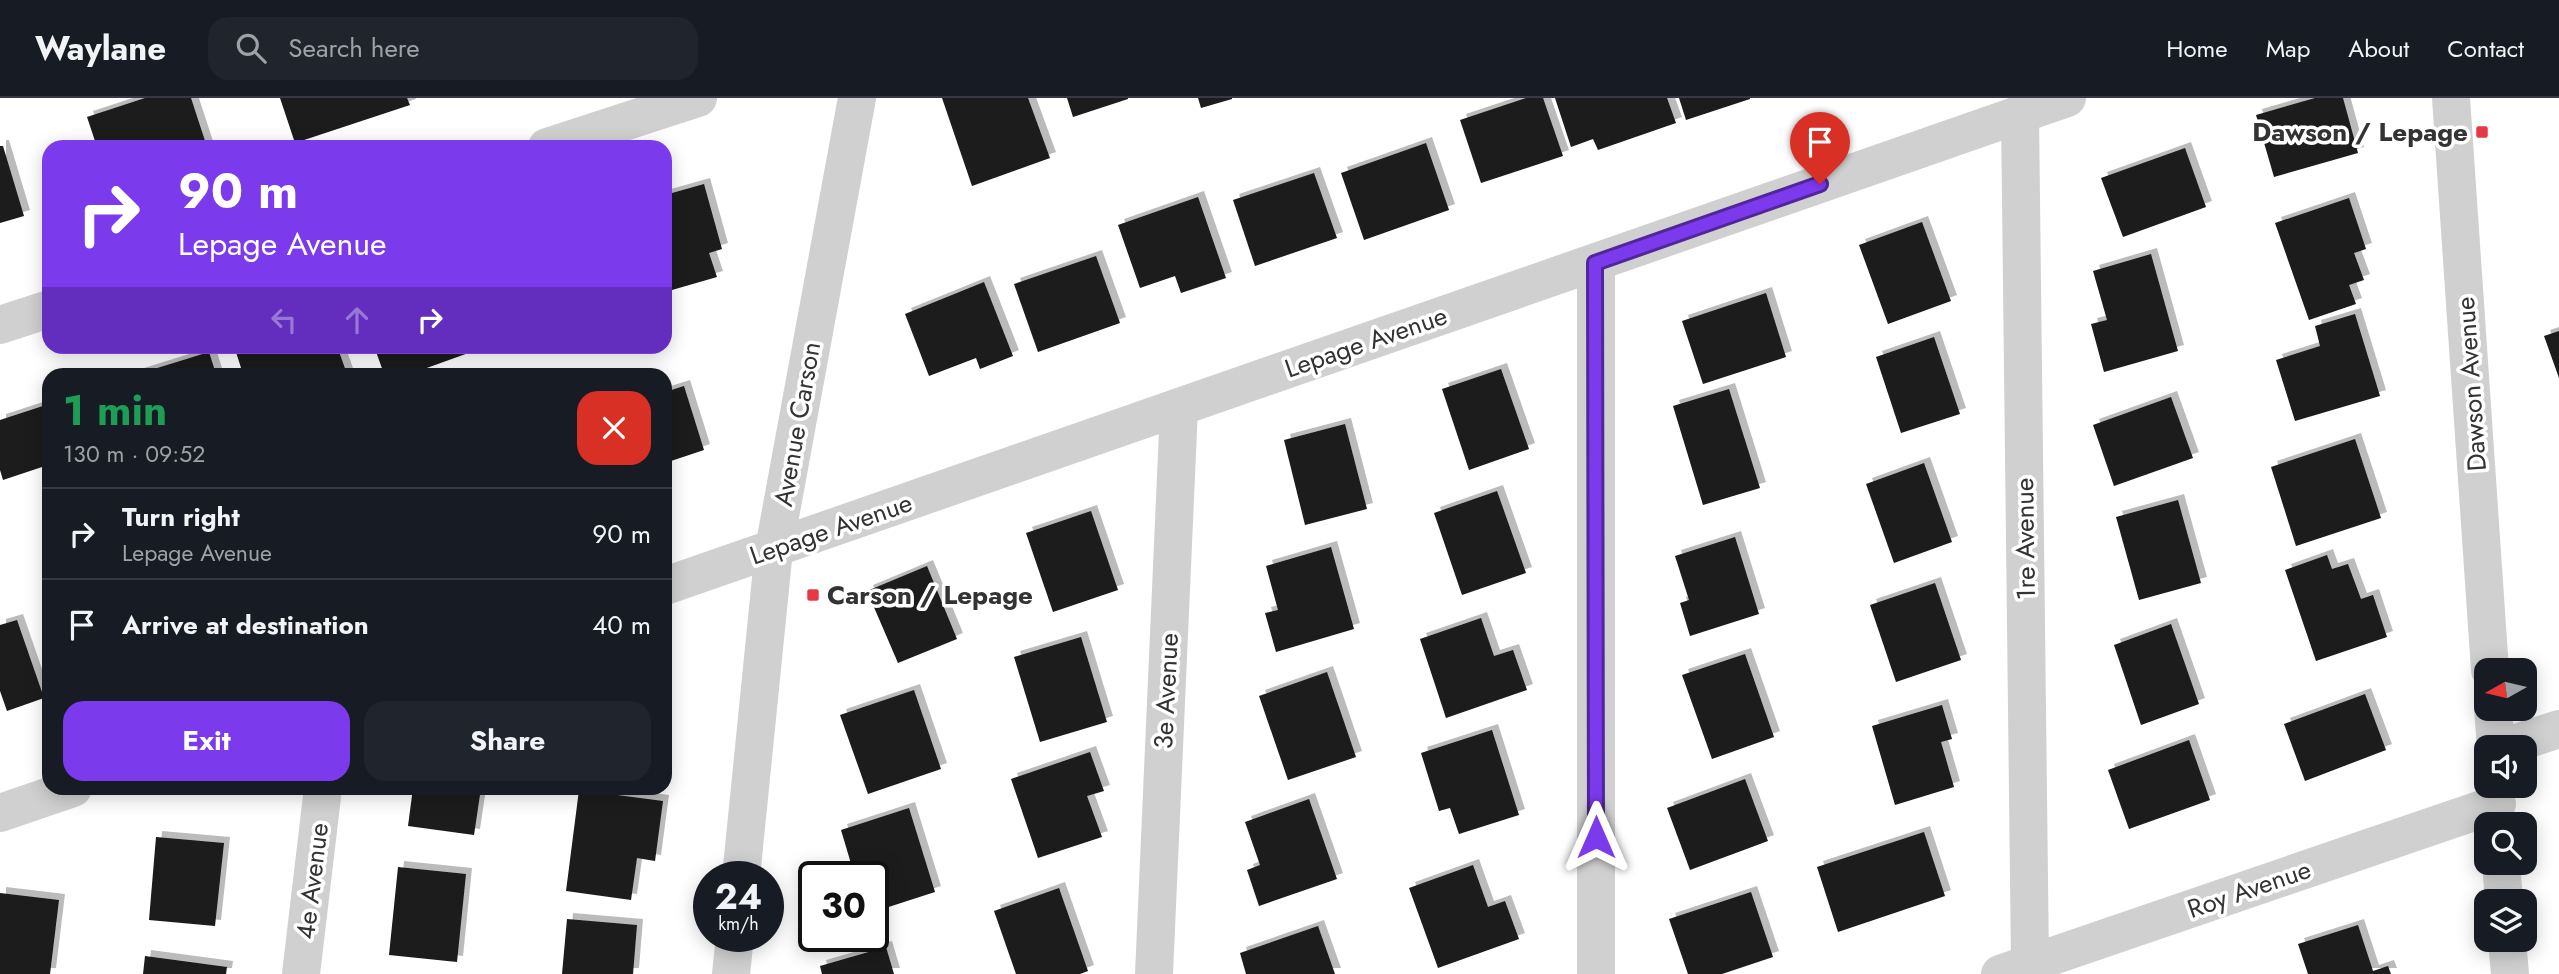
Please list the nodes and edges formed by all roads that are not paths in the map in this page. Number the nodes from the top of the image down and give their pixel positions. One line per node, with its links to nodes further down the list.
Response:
1 (698, 98): 6 (street)
2 (857, 98): 11 (street, Avenue Carson)
3 (2067, 98): 5 (street, Lepage Avenue)
4 (2451, 98): 13 (street, Dawson Avenue)
5 (2020, 114): 7 (street, Lepage Avenue); 23 (street, 1re Avenue)
6 (569, 140)
7 (1595, 263): 10 (street, Lepage Avenue); 27 (street)
8 (42, 311): 9 (street)
9 (0, 325)
10 (1179, 408): 11 (street, Lepage Avenue); 26 (street, 3e Avenue)
11 (774, 549): 12 (street, Lepage Avenue); 20 (street, Avenue Carson)
12 (672, 584)
13 (2489, 658)
14 (2559, 729): 15 (street)
15 (2537, 736)
16 (53, 795): 19 (street)
17 (322, 795): 24 (street, 4e Avenue)
18 (2497, 805): 23 (street, Roy Avenue)
19 (0, 813)
20 (743, 861)
21 (733, 952): 25 (street)
22 (2508, 952): 28 (street)
23 (2015, 969)
24 (301, 974)
25 (731, 974)
26 (1154, 974)
27 (1597, 974)
28 (2510, 974)

